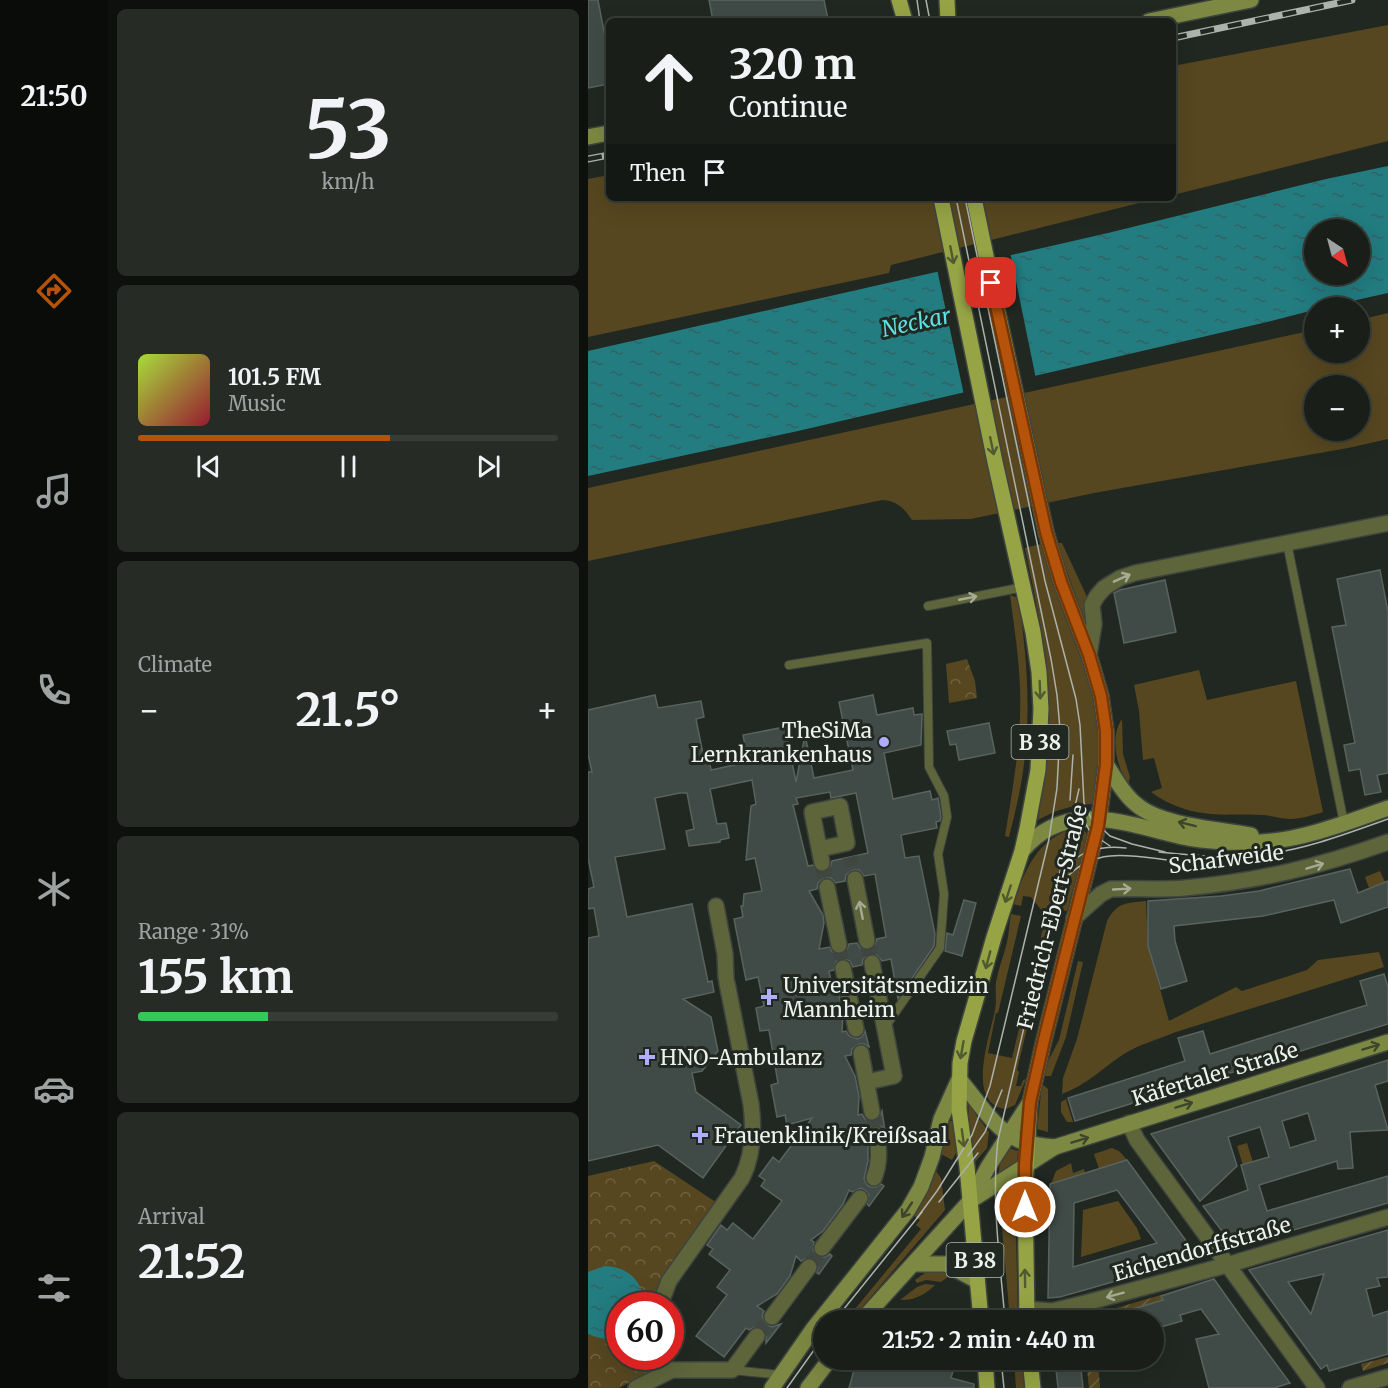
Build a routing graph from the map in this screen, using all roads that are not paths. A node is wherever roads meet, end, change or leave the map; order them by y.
1 (899, 0) edge
2 (947, 0) edge
3 (1251, 0) edge
4 (904, 18) edge
5 (948, 18) edge
6 (1164, 18) edge
7 (606, 134) edge
8 (588, 137) edge
9 (942, 201) edge
10 (975, 201) edge
11 (1388, 523) edge
12 (1287, 543) junction
13 (1024, 587) junction
14 (928, 606) dead end
15 (1089, 655) junction
16 (789, 665) dead end
17 (1106, 764) junction
18 (1388, 808) edge
19 (1100, 818) junction
20 (1344, 823) junction
21 (1264, 842) junction
22 (1388, 842) edge
23 (1022, 851) junction
24 (851, 862) junction
25 (827, 887) tunnel mouth
26 (716, 906) dead end
27 (1074, 918) junction
28 (867, 941) tunnel mouth
29 (839, 945) tunnel mouth
30 (872, 963) tunnel mouth
31 (843, 969) tunnel mouth
32 (885, 1028) junction
33 (1388, 1042) edge
34 (958, 1079) junction
35 (867, 1082) junction
36 (1030, 1102) junction
37 (872, 1112) tunnel mouth
38 (1129, 1123) junction
39 (1009, 1134) junction
40 (877, 1135) tunnel mouth
41 (1027, 1143) junction
42 (1055, 1147) junction
43 (1025, 1165) junction
44 (970, 1201) junction
45 (1388, 1217) edge
46 (822, 1248) tunnel mouth
47 (914, 1264) junction
48 (1227, 1264) junction
49 (809, 1267) tunnel mouth
50 (977, 1281) junction
51 (665, 1292) edge
52 (871, 1310) edge
53 (980, 1310) edge
54 (1026, 1310) edge
55 (1056, 1310) edge
56 (772, 1317) tunnel mouth
57 (758, 1336) tunnel mouth
58 (732, 1370) junction
59 (822, 1370) edge
60 (986, 1370) edge
61 (1031, 1370) edge
62 (665, 1372) joint
63 (781, 1374) junction
64 (1388, 1377) edge
65 (636, 1388) edge
66 (772, 1388) edge
67 (808, 1388) edge
68 (987, 1388) edge
69 (1033, 1388) edge
70 (1317, 1388) edge
71 (1350, 1388) edge

1 - 4 main road
2 - 5 main road
3 - 6 main road
7 - 8 main road
9 -> 13 main road, B 38
10 - 15 main road, Friedrich-Ebert-Straße / B 38
11 - 12 street
15 -> 12 street
12 - 20 lane
14 -> 13 lane
13 -> 23 main road, B 38
15 - 17 main road, Friedrich-Ebert-Straße / B 38
16 - 32 lane
17 - 19 main road, Friedrich-Ebert-Straße / B 38
21 -> 17 main road
18 - 20 main road, Schafweide
19 - 21 main road, Schafweide
19 - 23 main road, Schafweide
19 - 27 main road, Friedrich-Ebert-Straße / B 38
20 - 21 main road, Schafweide
27 -> 22 street, Schafweide
23 -> 34 main road, B 38
24 - 24 street
28 -> 24 street
25 - 29 street
26 - 51 street
27 - 36 main road, Friedrich-Ebert-Straße / B 38
30 - 32 street
31 - 35 street
32 - 35 street
38 -> 33 main road, Käfertaler Straße
34 - 39 main road, Käfertaler Straße
34 -> 44 main road, B 38
34 -> 63 main road
35 - 37 street
36 - 39 main road
36 - 41 main road, Friedrich-Ebert-Straße / B 38
42 -> 38 main road, Käfertaler Straße
38 - 48 street
39 - 41 main road, Käfertaler Straße
39 - 44 main road
40 - 46 street
41 - 42 main road, Käfertaler Straße
41 - 43 main road, Friedrich-Ebert-Straße / B 38
42 - 43 main road, Käfertaler Straße
43 - 44 main road, Käfertaler Straße
54 -> 43 main road, Friedrich-Ebert-Straße / B 38
44 - 47 main road, Käfertaler Straße
44 - 50 main road, B 38
45 - 48 street, Eichendorffstraße
47 - 50 main road
47 - 52 main road, Käfertaler Straße
48 -> 55 street, Eichendorffstraße
48 - 70 street
49 - 56 street
50 - 53 main road, B 38
57 - 58 street
58 - 62 street
58 - 63 lane
59 - 67 main road
60 - 68 main road
61 - 69 main road
62 - 65 street
63 - 66 main road
64 - 71 street

